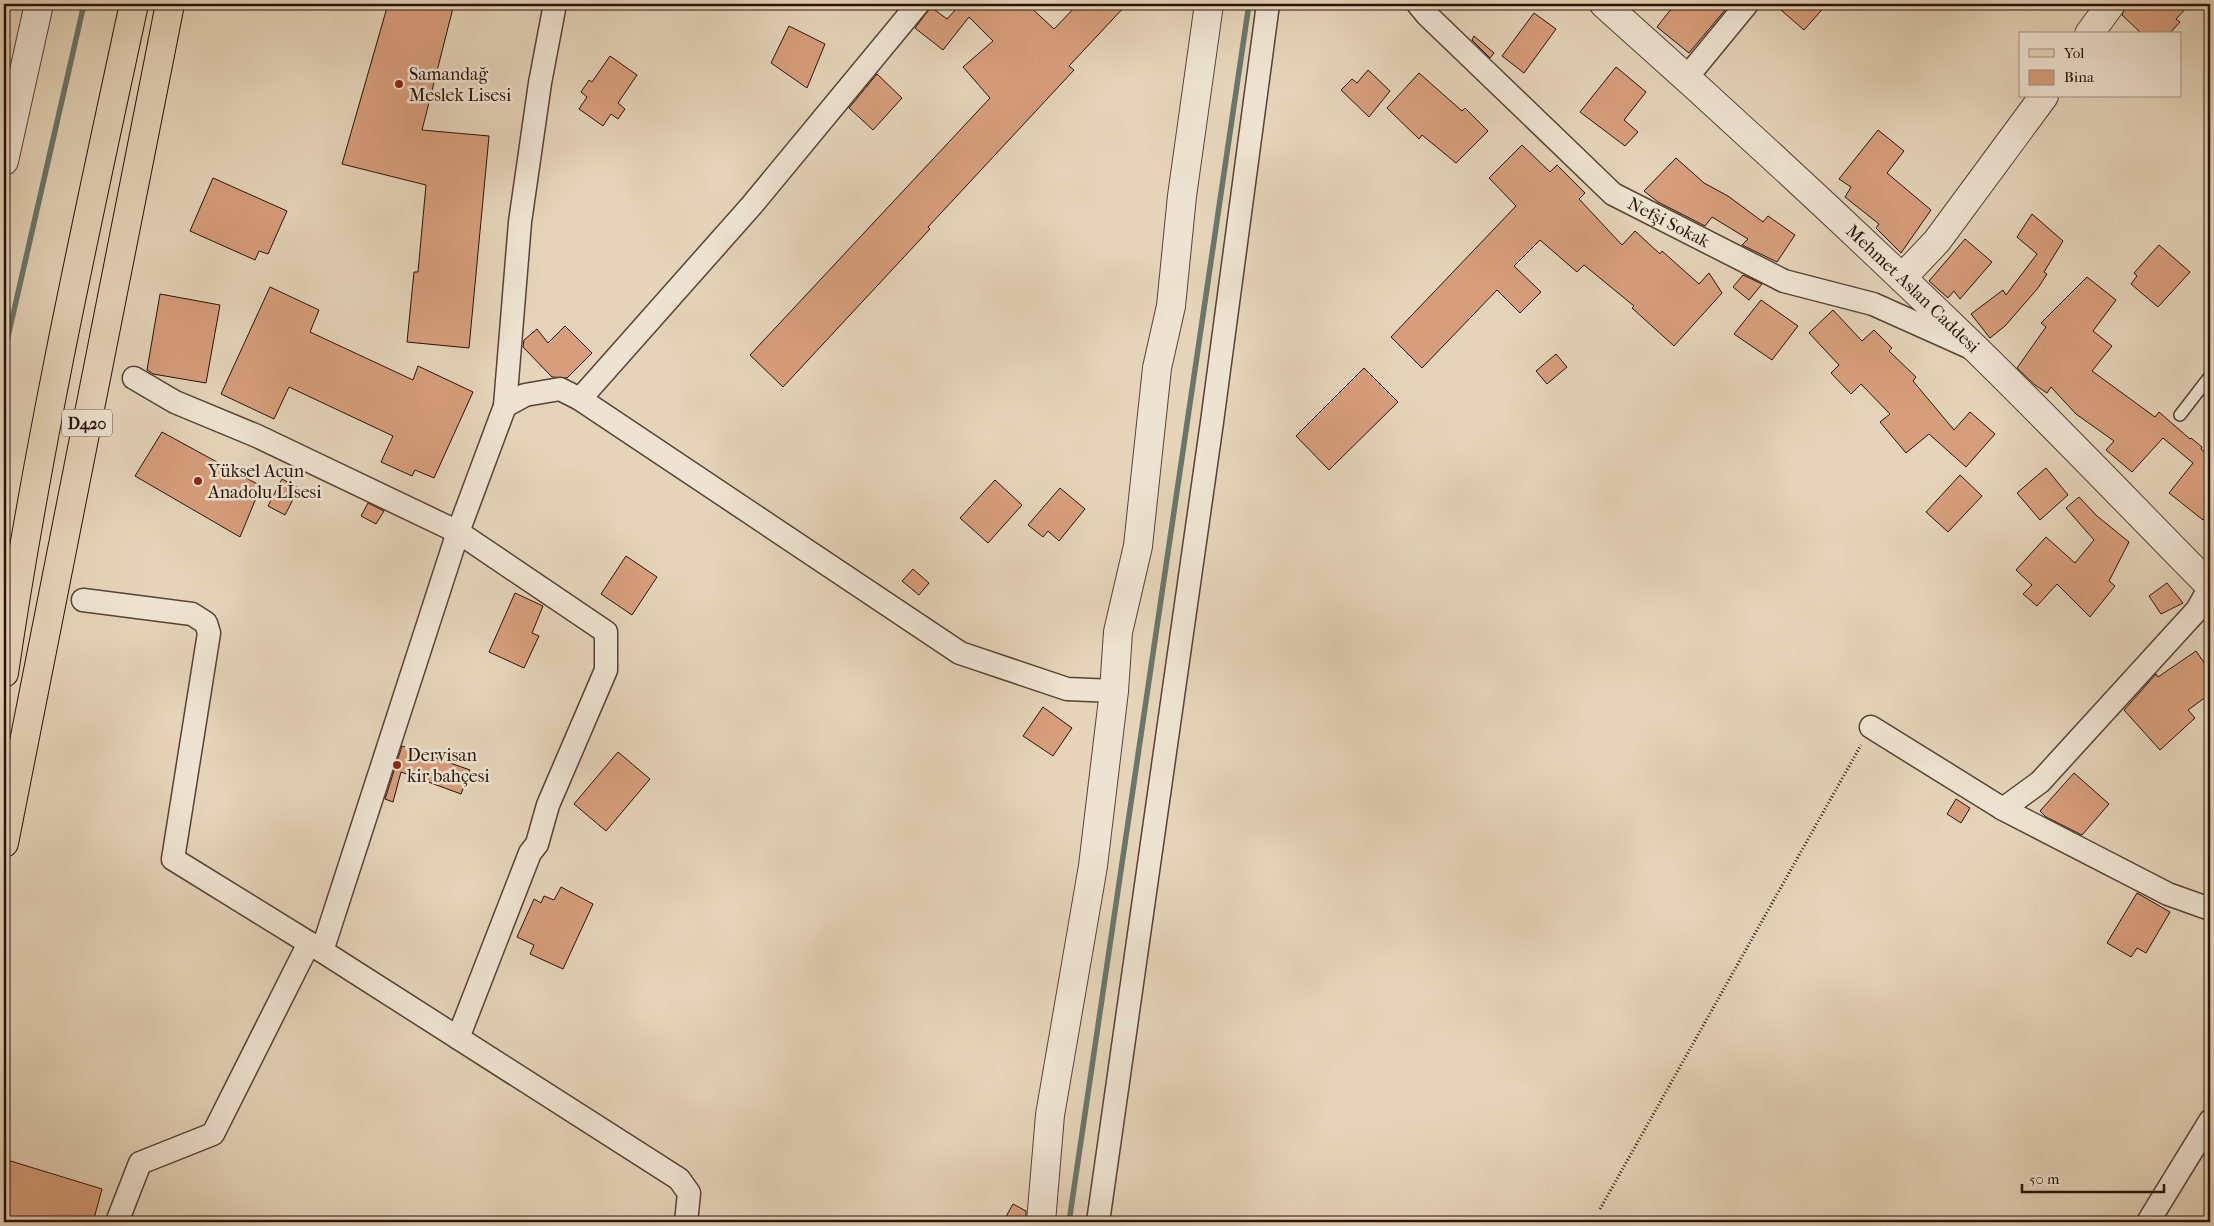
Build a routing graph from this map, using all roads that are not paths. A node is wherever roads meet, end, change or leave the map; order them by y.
1 (39, 4) edge
2 (134, 4) edge
3 (170, 4) edge
4 (555, 4) edge
5 (918, 4) edge
6 (1209, 4) edge
7 (1268, 4) edge
8 (1418, 4) edge
9 (1604, 4) edge
10 (1747, 4) edge
11 (2110, 4) edge
12 (2090, 32) edge
13 (1686, 77) junction
14 (2043, 98) edge
15 (5, 152) edge
16 (1902, 278) junction
17 (1977, 350) junction
18 (2210, 376) edge
19 (134, 378) dead end
20 (580, 400) junction
21 (505, 406) junction
22 (2180, 414) dead end
23 (458, 532) junction
24 (2210, 587) edge
25 (83, 600) dead end
26 (4, 673) edge
27 (1114, 691) junction
28 (1871, 727) road end
29 (2003, 809) junction
30 (4, 843) edge
31 (2210, 909) edge
32 (316, 947) junction
33 (458, 1038) junction
34 (2210, 1121) edge
35 (117, 1222) edge
36 (686, 1222) edge
37 (1041, 1222) edge
38 (1098, 1222) edge
39 (2148, 1222) edge

1 - 15 street
2 - 26 main road, D420
3 - 30 main road, D420
4 - 21 street
5 - 20 street
6 - 27 street
7 - 38 street
8 - 17 street, Nefşi Sokak
9 - 13 street, Mehmet Aslan Caddesi
10 - 13 street
11 - 12 street
13 - 16 street, Mehmet Aslan Caddesi
14 - 16 street
16 - 17 street, Mehmet Aslan Caddesi
17 - 24 street, Mehmet Aslan Caddesi
18 - 22 lane
19 - 23 street
20 - 21 street
20 - 27 street
21 - 23 street
23 - 32 street
23 - 33 street
24 - 29 street
25 - 32 street
27 - 37 street
28 - 29 street
29 - 31 street
32 - 33 street
32 - 35 street
33 - 36 street
34 - 39 street

